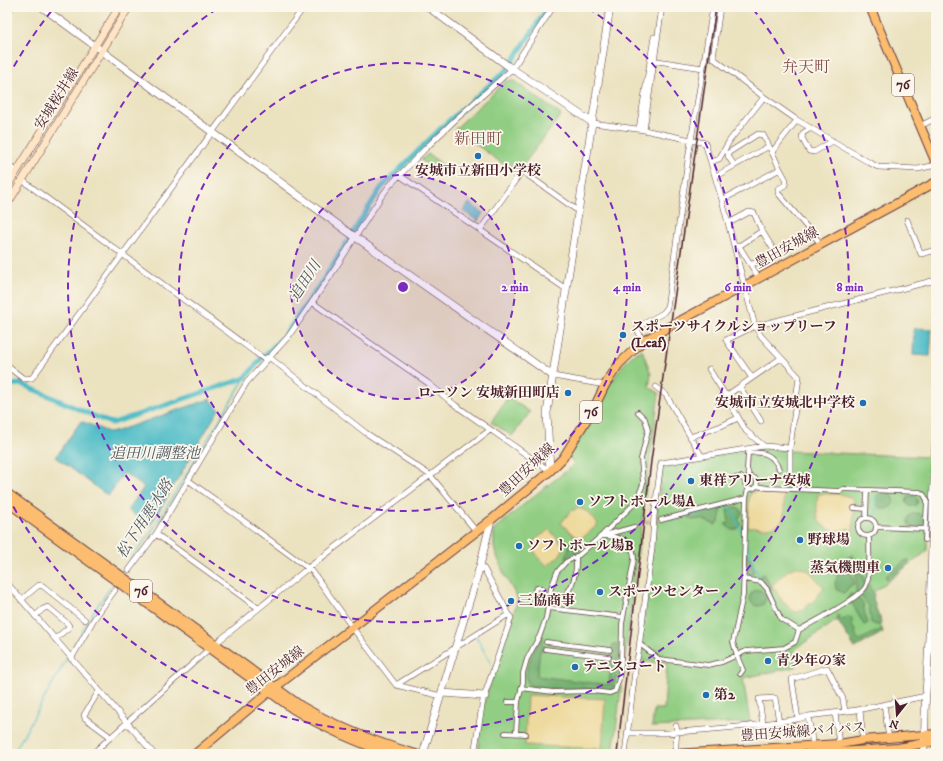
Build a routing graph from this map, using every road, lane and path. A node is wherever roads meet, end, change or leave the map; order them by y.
1 (12, 7) edge
2 (42, 7) edge
3 (119, 7) edge
4 (129, 7) edge
5 (428, 7) edge
6 (553, 7) edge
7 (610, 7) edge
8 (658, 7) edge
9 (662, 7) edge
10 (713, 7) edge
11 (720, 7) edge
12 (870, 7) edge
13 (301, 8) edge
14 (7, 12) edge
15 (96, 45) junction
16 (102, 51) junction
17 (652, 60) junction
18 (510, 68) junction
19 (703, 68) junction
20 (764, 97) junction
21 (936, 118) edge
22 (797, 120) junction
23 (592, 123) junction
24 (920, 126) junction
25 (811, 128) junction
26 (641, 130) junction
27 (212, 132) junction
28 (692, 140) junction
29 (833, 141) junction
30 (769, 146) junction
31 (772, 152) junction
32 (711, 162) junction
33 (7, 164) edge
34 (936, 164) edge
35 (734, 165) junction
36 (780, 169) junction
37 (15, 173) junction
38 (399, 175) junction
39 (716, 176) junction
40 (22, 180) junction
41 (936, 182) edge
42 (7, 188) edge
43 (722, 200) junction
44 (7, 205) edge
45 (578, 211) junction
46 (907, 220) dead end
47 (728, 223) junction
48 (480, 230) junction
49 (762, 231) junction
50 (353, 235) junction
51 (821, 244) junction
52 (737, 246) junction
53 (936, 250) edge
54 (123, 255) junction
55 (751, 265) junction
56 (759, 278) junction
57 (936, 280) edge
58 (744, 286) junction
59 (566, 289) junction
60 (312, 302) junction
61 (755, 326) junction
62 (643, 341) junction
63 (265, 357) junction
64 (780, 358) junction
65 (7, 366) edge
66 (709, 370) dead end
67 (553, 376) junction
68 (752, 378) junction
69 (605, 385) junction
70 (656, 387) dead end
71 (740, 387) junction
72 (726, 396) junction
73 (638, 412) dead end
74 (738, 418) junction
75 (761, 421) dead end
76 (490, 430) junction
77 (690, 437) junction
78 (936, 441) edge
79 (764, 446) junction
80 (790, 448) junction
81 (701, 455) junction
82 (778, 469) dead end
83 (550, 471) junction
84 (430, 475) junction
85 (733, 478) dead end
86 (750, 478) junction
87 (188, 480) junction
88 (745, 481) junction
89 (790, 481) dead end
90 (756, 486) junction
91 (935, 486) edge
92 (748, 489) junction
93 (866, 490) junction
94 (7, 493) edge
95 (746, 498) junction
96 (7, 502) edge
97 (854, 508) dead end
98 (866, 508) junction
99 (866, 518) junction
100 (491, 520) junction
101 (660, 520) tunnel mouth
102 (934, 525) edge
103 (634, 527) tunnel mouth
104 (876, 527) junction
105 (926, 529) junction
106 (476, 531) junction
107 (156, 534) junction
108 (601, 536) junction
109 (868, 536) junction
110 (926, 540) dead end
111 (576, 556) junction
112 (480, 566) junction
113 (308, 568) junction
114 (129, 570) dead end
115 (744, 579) junction
116 (7, 583) edge
117 (114, 590) dead end
118 (21, 600) junction
119 (549, 603) junction
120 (258, 608) junction
121 (548, 608) junction
122 (509, 614) junction
123 (35, 616) junction
124 (623, 617) junction
125 (85, 620) dead end
126 (352, 627) junction
127 (933, 627) edge
128 (799, 630) junction
129 (54, 639) junction
130 (546, 642) dead end
131 (641, 645) dead end
132 (212, 646) junction
133 (456, 647) junction
134 (545, 649) dead end
135 (610, 650) dead end
136 (69, 656) junction
137 (737, 656) junction
138 (609, 657) dead end
139 (740, 674) dead end
140 (396, 685) junction
141 (521, 688) junction
142 (272, 690) junction
143 (99, 691) junction
144 (441, 694) junction
145 (926, 696) junction
146 (485, 697) junction
147 (507, 702) dead end
148 (518, 702) junction
149 (884, 704) junction
150 (860, 710) junction
151 (845, 712) junction
152 (835, 713) junction
153 (808, 716) junction
154 (798, 719) junction
155 (779, 722) junction
156 (127, 723) junction
157 (763, 724) junction
158 (676, 726) dead end
159 (677, 732) junction
160 (505, 733) dead end
161 (516, 733) junction
162 (627, 733) junction
163 (526, 734) dead end
164 (936, 734) edge
165 (108, 735) dead end
166 (889, 739) junction
167 (925, 739) junction
168 (863, 740) junction
169 (936, 741) edge
170 (839, 744) junction
171 (813, 746) junction
172 (824, 753) edge
173 (852, 753) edge
174 (92, 754) edge
175 (154, 754) edge
176 (195, 754) edge
177 (391, 754) edge
178 (416, 754) edge
179 (423, 754) edge
180 (474, 754) edge
181 (625, 754) edge
182 (674, 754) edge
183 (808, 754) edge
184 (923, 754) edge

1 - 14 street
2 - 15 street
3 - 15 main road, 安城桜井線
4 - 16 main road, 安城桜井線
5 - 18 street
6 - 18 street
7 - 23 street
8 - 17 street
9 - 17 street
10 - 19 street
11 - 20 street
12 - 24 main road, 76
13 - 27 street
15 - 16 street
15 - 37 main road, 安城桜井線
16 - 27 street
16 - 40 main road, 安城桜井線
17 - 19 street
17 - 26 street
18 - 23 street
18 - 38 street
19 - 28 street
20 - 22 street
20 - 32 street
21 - 24 street
22 - 25 street
22 - 31 street
23 - 26 street
23 - 45 street
24 - 34 main road, 76
25 - 29 street
25 - 29 street
26 - 28 street
27 - 50 street
27 - 54 street
28 - 32 street
28 - 62 street
29 - 34 street
30 - 31 street
30 - 35 street
30 - 35 street
31 - 36 street
32 - 39 street
33 - 37 street
35 - 39 street
36 - 43 street
36 - 51 street
37 - 42 main road, 安城桜井線
38 - 48 street
38 - 50 street
39 - 43 street
40 - 44 main road, 安城桜井線
40 - 54 street
41 - 51 main road, 豊田安城線 / 76
43 - 47 street
45 - 48 street
45 - 59 street
46 - 53 street
47 - 49 street
47 - 52 street
48 - 59 street
49 - 52 street
49 - 55 street
50 - 60 street
50 - 67 street
51 - 56 main road, 豊田安城線 / 76
52 - 55 street
52 - 58 street
54 - 63 street
54 - 65 street
55 - 56 street
56 - 58 main road, 豊田安城線 / 76
57 - 61 street
58 - 61 street
58 - 62 main road, 豊田安城線 / 76
59 - 67 street
60 - 63 street
60 - 76 street
61 - 64 street
61 - 68 street
62 - 69 main road, 豊田安城線 / 76
63 - 84 street
63 - 87 street
64 - 68 street
64 - 80 street
66 - 72 street
67 - 69 street
67 - 83 street
68 - 71 street
69 - 83 main road, 豊田安城線 / 76
70 - 77 street
71 - 72 street
71 - 75 street
72 - 74 street
73 - 108 street
74 - 77 street
74 - 79 street
76 - 83 street
76 - 84 street
77 - 81 street
78 - 91 street
79 - 80 street
79 - 81 street
80 - 89 street
81 - 162 street
82 - 86 street
83 - 100 main road, 豊田安城線 / 76
84 - 106 street
84 - 113 street
85 - 88 street
86 - 88 street
86 - 90 street
87 - 107 street
87 - 113 street
88 - 92 street
90 - 92 street
90 - 93 street
91 - 102 street
92 - 95 street
93 - 98 street
93 - 105 street
94 - 132 main road, 76
95 - 101 street
95 - 115 street
96 - 132 main road, 76
97 - 98 street
98 - 99 street
99 - 104 street
99 - 109 street
100 - 106 main road, 豊田安城線 / 76
100 - 112 street
102 - 127 street
103 - 108 street
104 - 105 street
104 - 109 street
105 - 110 street
106 - 126 main road, 豊田安城線 / 76
107 - 114 street
107 - 120 street
108 - 111 street
108 - 124 street
109 - 128 street
111 - 119 street
111 - 119 street
112 - 122 street
112 - 133 street
113 - 120 street
113 - 126 street
115 - 128 street
115 - 137 street
116 - 118 street
117 - 136 street
118 - 123 street
118 - 125 street
119 - 121 street
120 - 132 street
121 - 124 street
121 - 141 street
122 - 133 street
122 - 146 street
123 - 129 street
123 - 129 street
124 - 141 street
126 - 140 street
126 - 142 main road, 豊田安城線 / 76
127 - 145 street
128 - 137 street
129 - 136 street
130 - 135 street
131 - 137 street
132 - 142 main road, 76
132 - 156 street
133 - 140 street
133 - 144 street
134 - 138 street
136 - 143 street
137 - 139 street
140 - 144 street
141 - 148 street
142 - 176 main road, 豊田安城線 / 76
142 - 177 main road, 76
142 - 178 main road, 76
143 - 156 street
143 - 165 street
144 - 146 street
144 - 179 street
145 - 149 street
145 - 167 street
146 - 180 street
147 - 148 street
148 - 161 street
149 - 150 street
149 - 166 street
150 - 151 street
150 - 168 street
151 - 152 street
151 - 154 street
152 - 153 street
152 - 170 street
153 - 154 street
153 - 171 street
154 - 155 street
155 - 157 street
155 - 157 street
156 - 174 street
156 - 175 street
157 - 159 street
158 - 159 street
159 - 162 street
159 - 182 street
160 - 161 street
161 - 163 street
162 - 181 street
164 - 167 main road, 豊田安城線バイパス
166 - 167 main road, 豊田安城線バイパス
166 - 168 main road, 豊田安城線バイパス
167 - 169 main road, 豊田安城線バイパス
167 - 173 main road, 豊田安城線バイパス
167 - 184 street
168 - 170 main road, 豊田安城線バイパス
170 - 171 main road, 豊田安城線バイパス
171 - 182 main road, 豊田安城線バイパス
172 - 173 main road, 豊田安城線バイパス
172 - 183 main road, 豊田安城線バイパス

